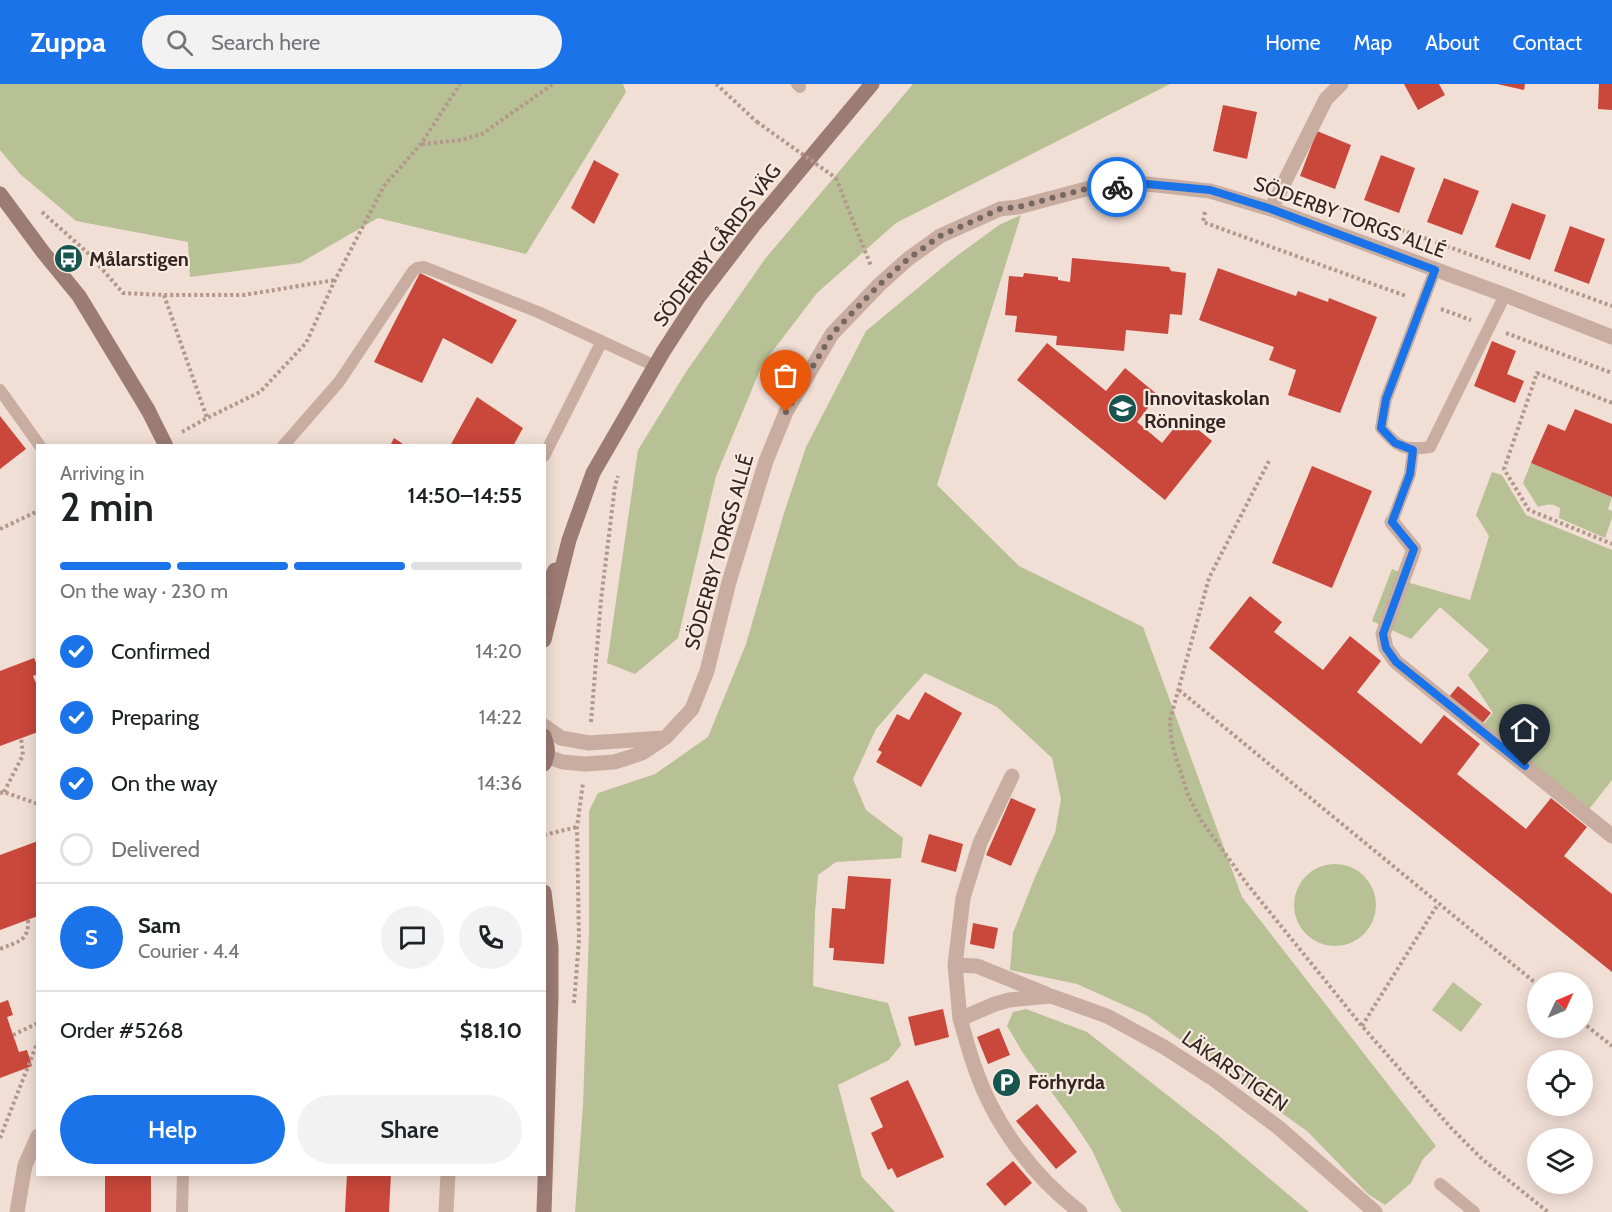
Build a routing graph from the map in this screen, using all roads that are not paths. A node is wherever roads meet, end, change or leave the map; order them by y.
1 (872, 84) edge
2 (1341, 84) edge
3 (3, 204) edge
4 (1271, 209) junction
5 (1435, 270) junction
6 (1505, 295) junction
7 (1612, 337) edge
8 (602, 341) junction
9 (655, 366) junction
10 (0, 390) edge
11 (39, 444) edge
12 (164, 444) edge
13 (285, 444) edge
14 (1413, 450) junction
15 (546, 452) edge
16 (1392, 522) joint
17 (569, 540) junction
18 (546, 588) edge
19 (546, 632) edge
20 (546, 727) edge
21 (666, 737) junction
22 (546, 742) edge
23 (546, 761) edge
24 (1012, 776) dead end
25 (1612, 836) edge
26 (546, 908) edge
27 (955, 965) junction
28 (546, 980) edge
29 (1051, 996) junction
30 (552, 997) junction
31 (960, 1019) junction
32 (36, 1141) edge
33 (546, 1158) edge
34 (183, 1176) edge
35 (448, 1176) edge
36 (545, 1176) edge
37 (1440, 1184) dead end
38 (17, 1212) edge
39 (182, 1212) edge
40 (446, 1212) edge
41 (544, 1212) edge
42 (1080, 1212) edge
43 (1375, 1212) edge
44 (1474, 1212) edge

1 - 9 main road, SÖDERBY GÅRDS VÄG
2 - 4 street
3 - 12 main road, bridge
4 - 5 street, SÖDERBY TORGS ALLÉ
4 - 21 street, SÖDERBY TORGS ALLÉ
5 - 6 street, SÖDERBY TORGS ALLÉ
5 - 14 lane
6 - 7 street, SÖDERBY TORGS ALLÉ
6 - 14 lane
8 - 9 lane
8 - 13 lane
8 - 15 lane
9 - 17 main road, SÖDERBY GÅRDS VÄG
10 - 11 lane
14 - 16 lane
16 - 25 street
17 - 18 main road, SÖDERBY GÅRDS VÄG
17 - 19 main road, SÖDERBY GÅRDS VÄG
20 - 21 street
21 - 23 street, SÖDERBY TORGS ALLÉ
22 - 23 main road
24 - 27 street
26 - 30 main road
27 - 29 street, LÄKARSTIGEN
27 - 31 street
28 - 30 main road
29 - 31 street, LÄKARSTIGEN
29 - 43 street, LÄKARSTIGEN
30 - 33 main road
31 - 42 street
32 - 38 street
34 - 39 lane
35 - 40 street
36 - 41 main road
37 - 44 lane

